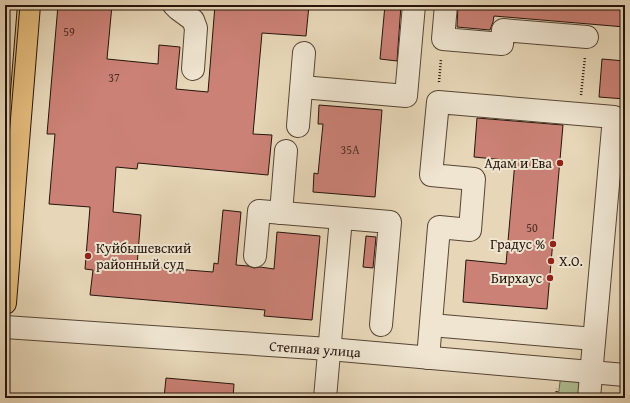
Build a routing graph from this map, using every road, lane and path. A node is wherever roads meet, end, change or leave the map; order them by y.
1 (29, 5) edge
2 (174, 5) edge
3 (414, 5) edge
4 (446, 5) edge
5 (587, 37) joint
6 (443, 39) junction
7 (304, 53) dead end
8 (193, 69) dead end
9 (302, 87) junction
10 (581, 100) dead end
11 (438, 102) junction
12 (298, 126) dead end
13 (286, 151) dead end
14 (281, 213) junction
15 (341, 218) junction
16 (255, 256) dead end
17 (5, 303) edge
18 (381, 324) dead end
19 (430, 325) junction
20 (5, 327) edge
21 (594, 339) junction
22 (329, 349) junction
23 (428, 358) junction
24 (591, 372) junction
25 (625, 375) edge
26 (325, 398) edge
27 (589, 398) edge

1 - 17 main road
2 - 8 street
3 - 9 street
4 - 6 street
5 - 6 street
5 - 10 path
6 - 11 path
7 - 9 street
9 - 12 street
11 - 19 street
11 - 21 street
13 - 14 street
14 - 15 street
14 - 16 street
15 - 18 street
15 - 22 street
19 - 21 street
19 - 23 street
20 - 22 street, Степная улица
21 - 24 street
22 - 23 street, Степная улица
22 - 26 street
23 - 24 street, Степная улица
24 - 25 street, Степная улица
24 - 27 street

